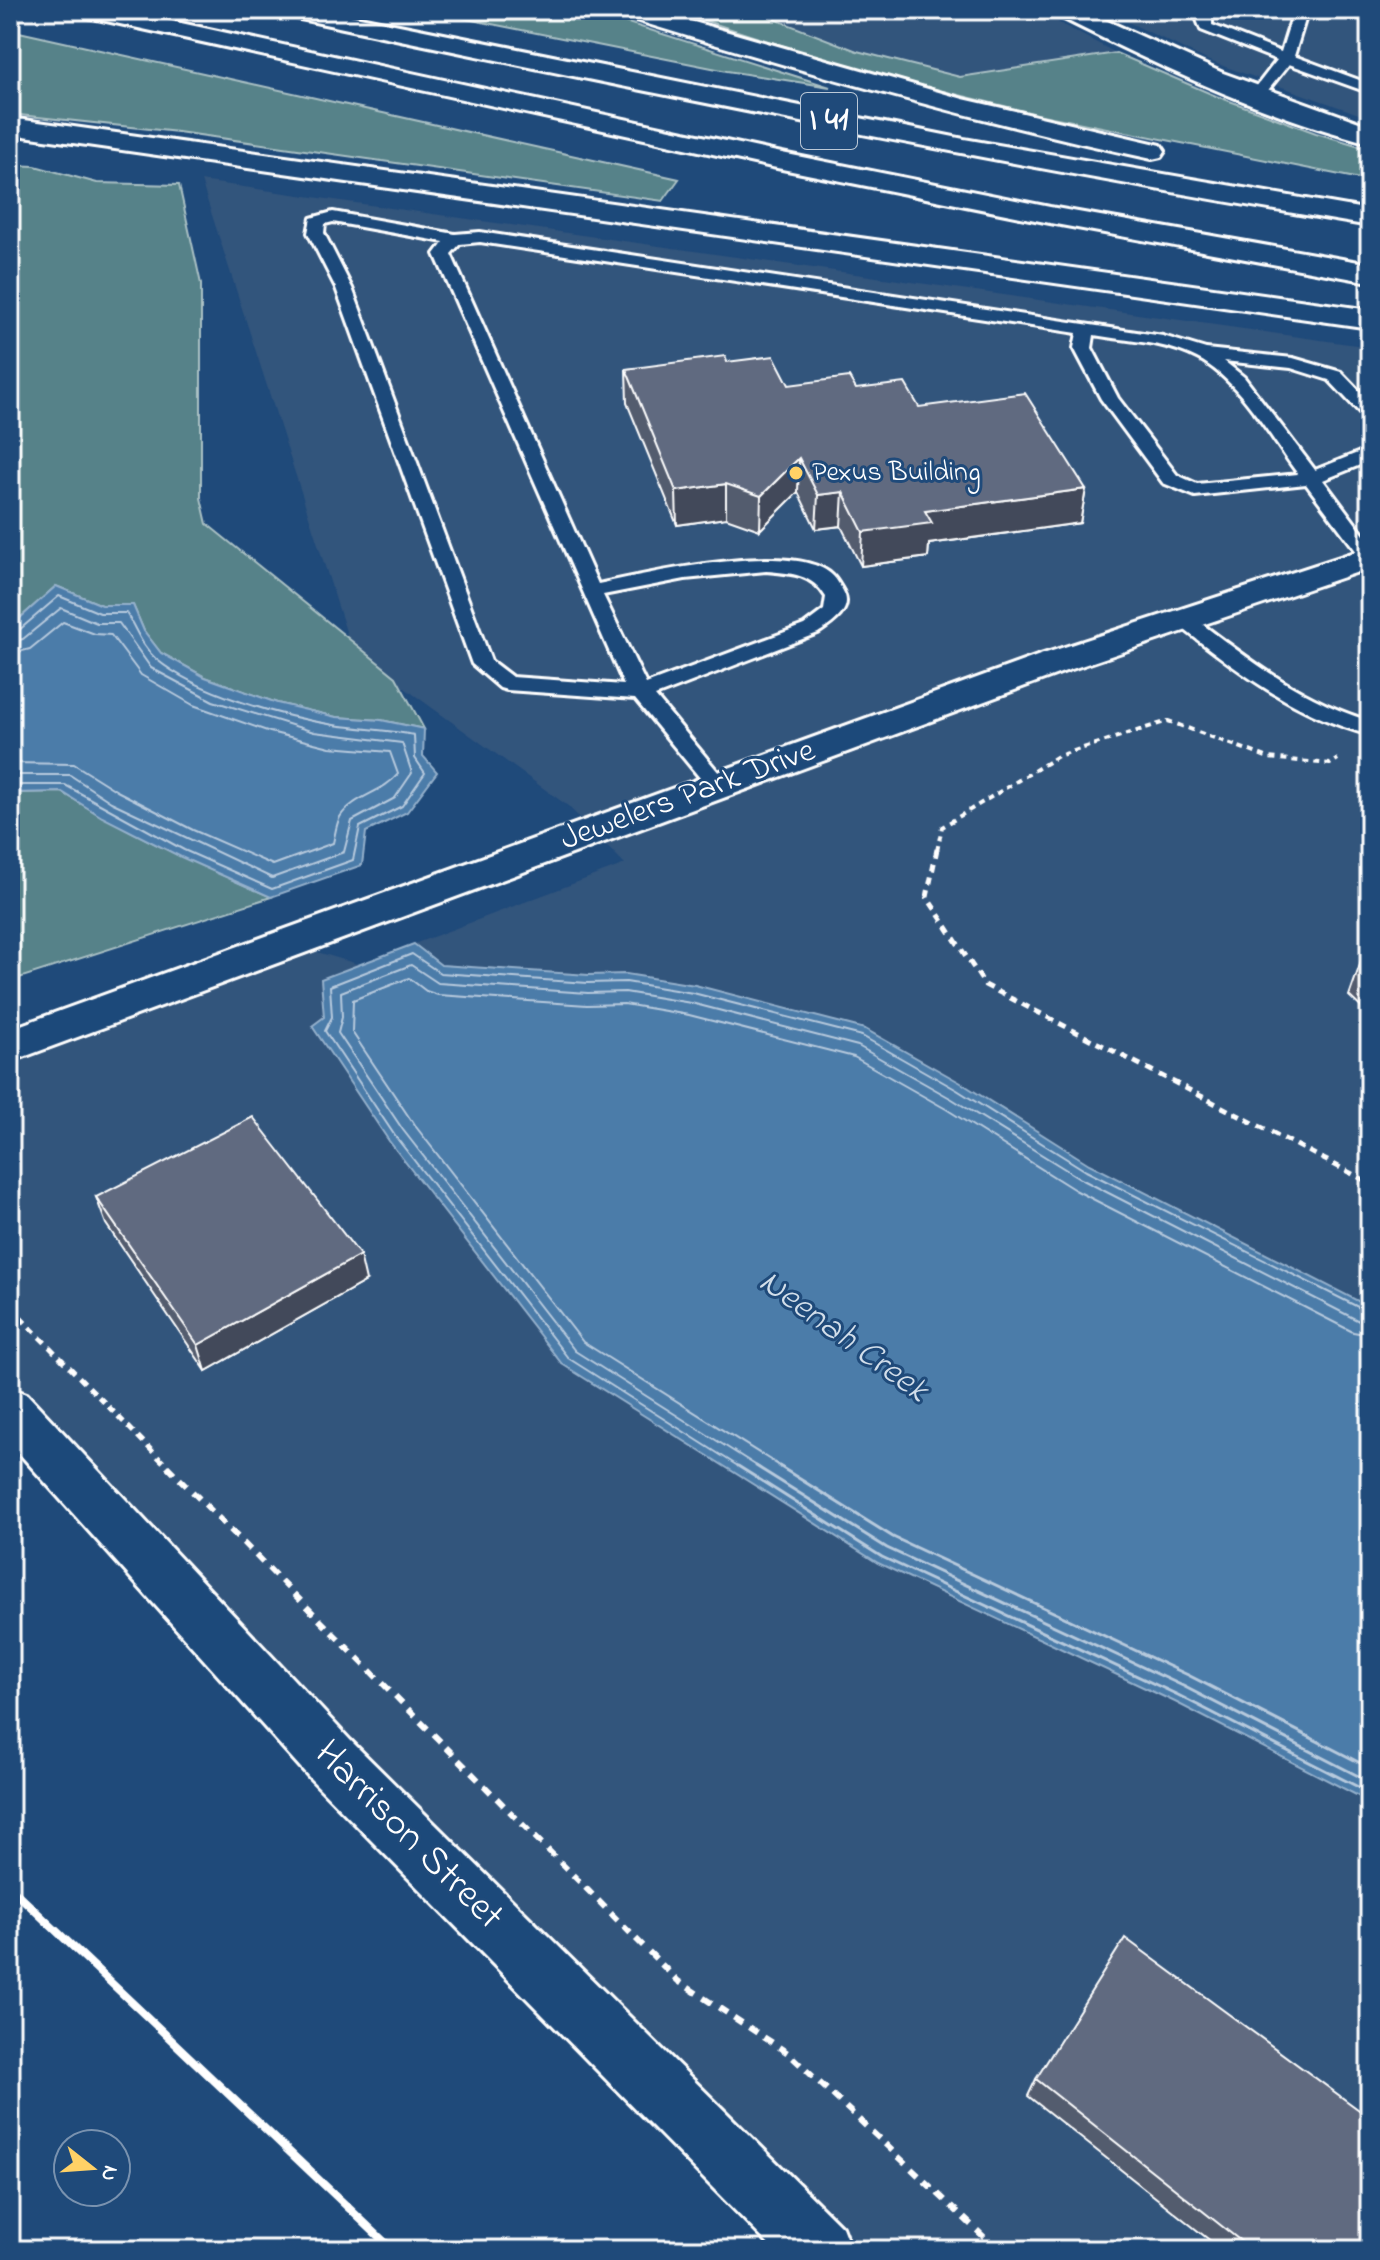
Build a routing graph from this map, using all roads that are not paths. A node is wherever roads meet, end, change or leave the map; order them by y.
1 (88, 10) edge
2 (291, 10) edge
3 (627, 10) edge
4 (1064, 10) edge
5 (1205, 10) edge
6 (1301, 10) edge
7 (1286, 59) junction
8 (1370, 89) edge
9 (1256, 96) junction
10 (10, 126) edge
11 (10, 134) edge
12 (1370, 135) edge
13 (195, 151) junction
14 (1183, 158) dead end
15 (1298, 181) dead end
16 (1370, 195) edge
17 (1370, 218) edge
18 (455, 239) junction
19 (1370, 273) edge
20 (1370, 319) edge
21 (1087, 329) junction
22 (1204, 354) junction
23 (1370, 413) edge
24 (1370, 454) edge
25 (1311, 478) junction
26 (1370, 556) edge
27 (591, 592) junction
28 (1183, 619) junction
29 (642, 693) junction
30 (1370, 728) edge
31 (718, 785) junction
32 (10, 1046) edge
33 (10, 1409) edge
34 (819, 2250) edge

1 - 19 main road, I 41
2 - 17 main road, I 41
3 - 14 main road
4 - 9 main road
5 - 7 lane
6 - 7 lane
7 - 8 lane
7 - 9 lane
9 - 12 main road
10 - 13 main road
11 - 13 main road
13 - 20 main road
15 - 16 main road
18 - 21 lane
18 - 27 lane
18 - 29 lane
21 - 22 lane
21 - 25 lane
22 - 23 lane
22 - 25 lane
24 - 25 lane
25 - 26 lane
26 - 28 main road, Jewelers Park Drive
27 - 29 lane
27 - 29 lane
28 - 30 lane
28 - 31 main road, Jewelers Park Drive
29 - 31 lane
31 - 32 main road, Jewelers Park Drive
33 - 34 main road, Harrison Street

